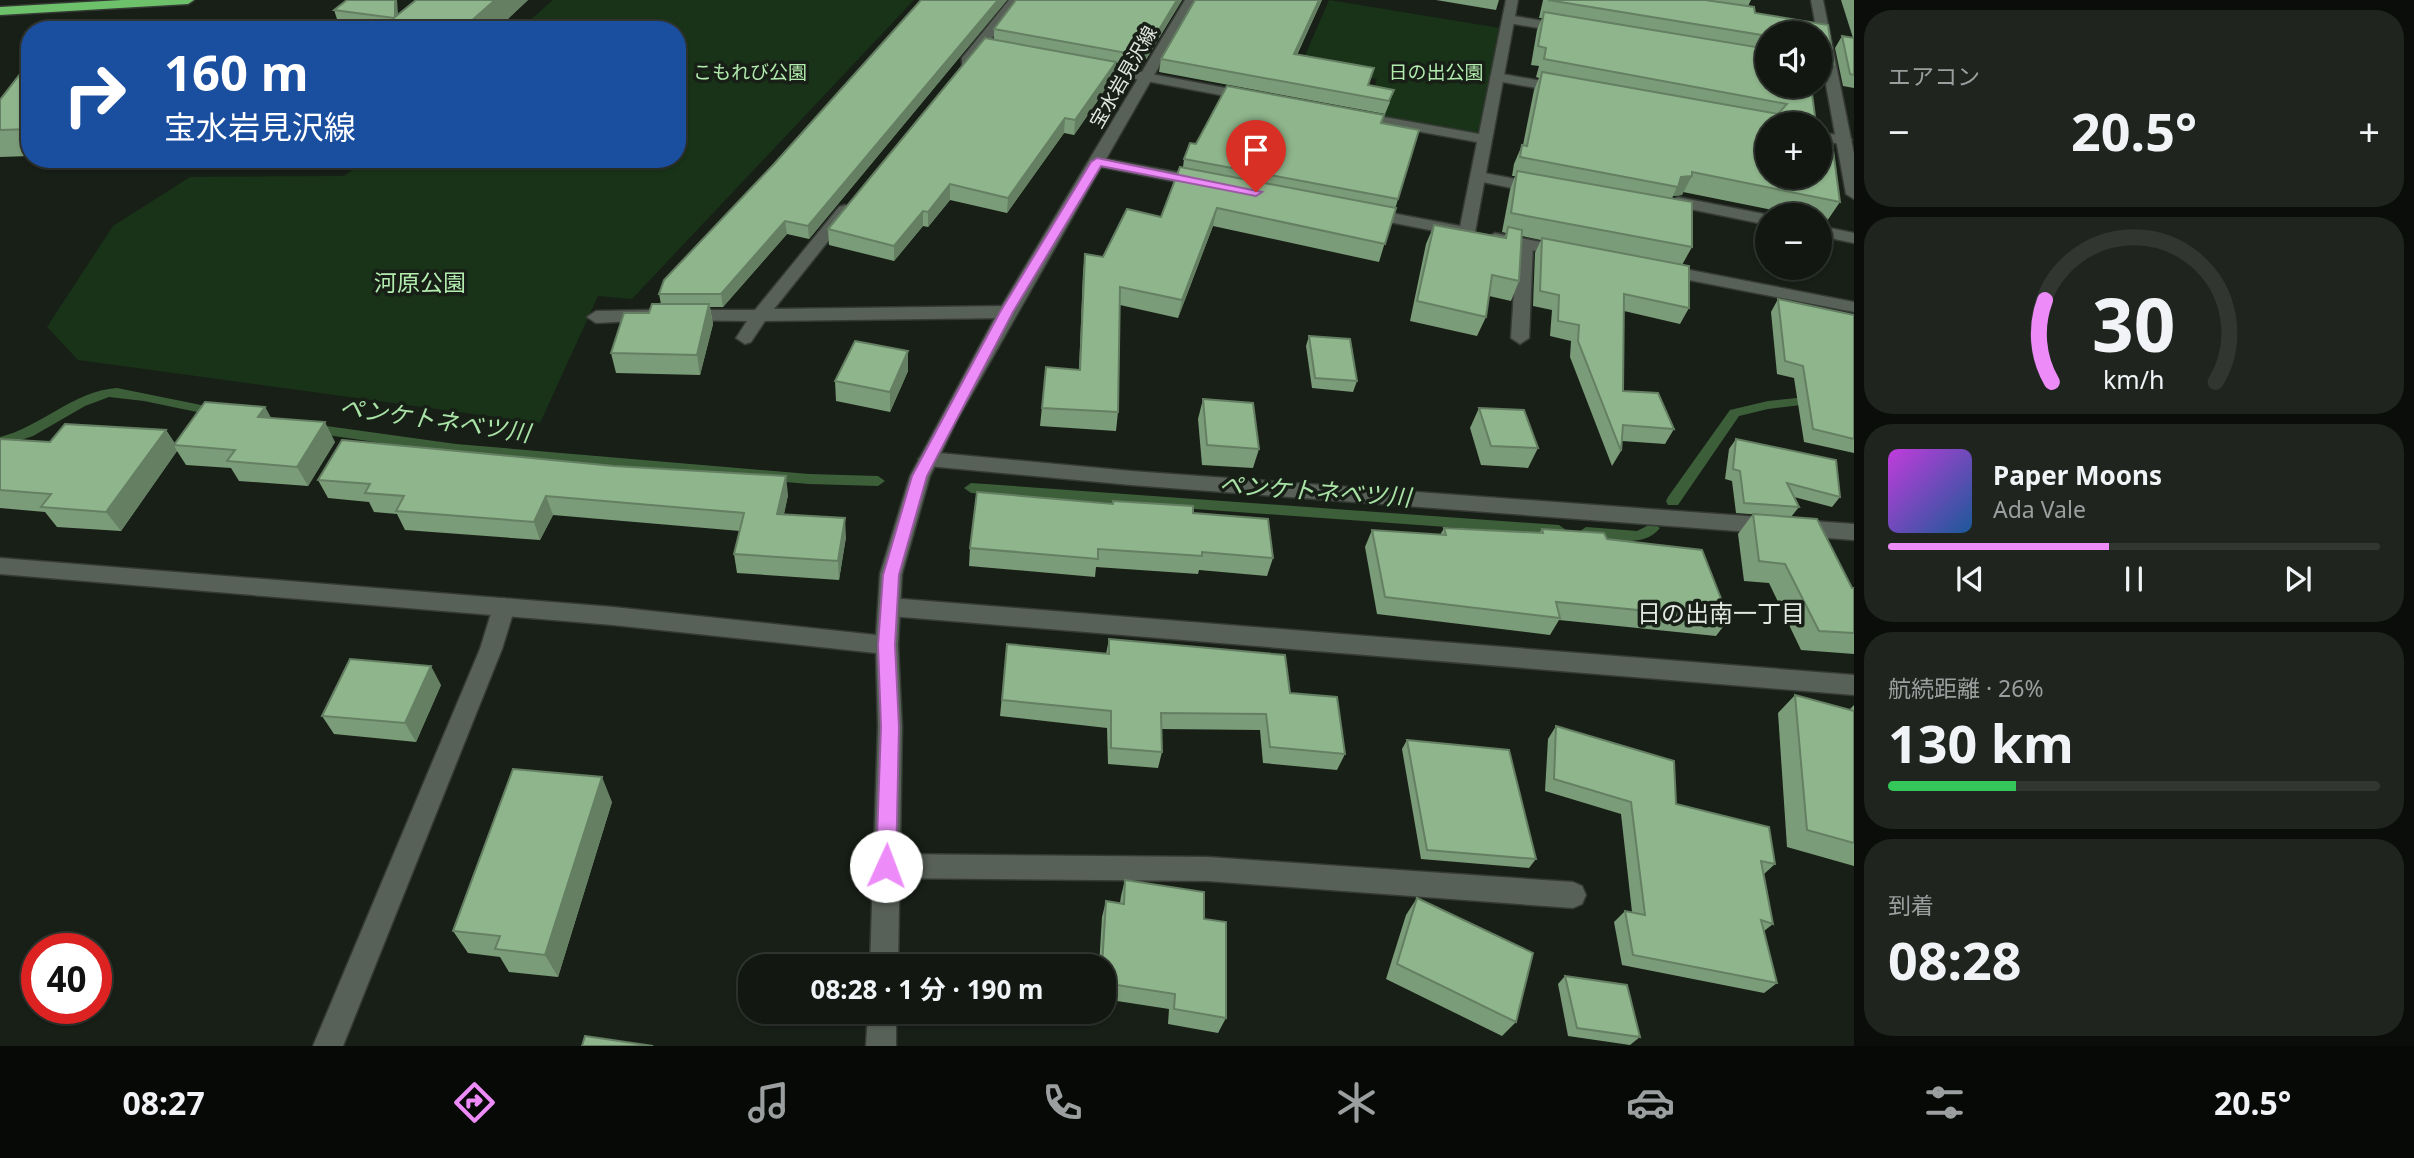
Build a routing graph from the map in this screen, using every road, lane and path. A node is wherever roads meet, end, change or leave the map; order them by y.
1 (188, 0) edge
2 (1016, 0) edge
3 (1191, 0) edge
4 (1512, 0) edge
5 (1816, 0) edge
6 (64, 5) edge
7 (0, 12) edge
8 (1508, 19) junction
9 (1818, 21) edge
10 (1576, 30) edge
11 (1832, 38) edge
12 (1844, 43) edge
13 (1069, 62) edge
14 (953, 77) edge
15 (1497, 77) junction
16 (1146, 78) junction
17 (1832, 88) edge
18 (1578, 92) edge
19 (1268, 100) edge
20 (1336, 112) edge
21 (1847, 121) edge
22 (1832, 138) edge
23 (1484, 139) junction
24 (1844, 140) junction
25 (1097, 162) junction
26 (1479, 177) junction
27 (1220, 185) edge
28 (1558, 192) edge
29 (1854, 194) edge
30 (857, 196) edge
31 (1343, 209) edge
32 (1664, 213) edge
33 (1755, 217) edge
34 (1467, 232) junction
35 (1832, 233) edge
36 (1854, 238) edge
37 (1525, 244) junction
38 (1580, 254) edge
39 (1649, 267) edge
40 (1854, 307) edge
41 (1007, 312) junction
42 (760, 315) junction
43 (597, 317) dead end
44 (745, 338) dead end
45 (1520, 338) dead end
46 (928, 459) junction
47 (1854, 532) edge
48 (0, 566) edge
49 (504, 607) junction
50 (890, 607) junction
51 (887, 645) junction
52 (1854, 685) edge
53 (886, 866) junction
54 (1573, 895) dead end
55 (884, 954) edge
56 (882, 1024) edge
57 (328, 1046) edge
58 (881, 1046) edge

1 - 6 highway
2 - 14 street
3 - 16 street, 宝水岩見沢線
4 - 8 street
5 - 9 street
6 - 7 highway
8 - 10 street
8 - 15 street
11 - 12 street
13 - 16 street
15 - 18 street
15 - 23 street
16 - 19 street
16 - 25 street, 宝水岩見沢線
17 - 21 street
20 - 23 street
21 - 24 street
22 - 24 street
23 - 26 street
24 - 29 street
25 - 27 street, 宝水岩見沢線
25 - 41 street
26 - 28 street
26 - 34 street
30 - 42 street
31 - 34 street
32 - 33 street
34 - 37 street
35 - 36 street
37 - 38 street
37 - 45 street
39 - 40 street
41 - 42 street
41 - 46 street
42 - 43 street
42 - 44 street
46 - 47 street
46 - 50 street
48 - 49 street
49 - 51 street
49 - 57 street
50 - 51 street
50 - 52 street
51 - 53 street
53 - 54 street
53 - 55 street
56 - 58 street

